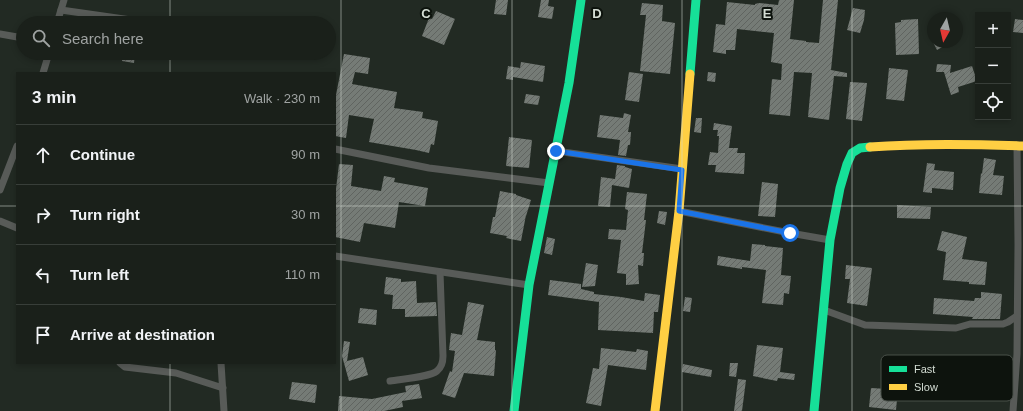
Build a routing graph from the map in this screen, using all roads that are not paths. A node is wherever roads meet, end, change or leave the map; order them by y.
1 (64, 0) edge
2 (581, 0) edge
3 (696, 0) edge
4 (61, 10) junction
5 (59, 16) edge
6 (103, 16) edge
7 (0, 34) edge
8 (16, 37) edge
9 (47, 60) edge
10 (43, 72) edge
11 (1020, 146) edge
12 (16, 149) edge
13 (336, 149) edge
14 (556, 151) junction
15 (682, 170) junction
16 (549, 183) junction
17 (0, 190) edge
18 (679, 211) junction
19 (0, 221) edge
20 (16, 228) edge
21 (830, 240) junction
22 (336, 256) edge
23 (440, 272) junction
24 (529, 285) junction
25 (824, 310) junction
26 (1017, 316) junction
27 (121, 364) edge
28 (221, 364) edge
29 (390, 381) dead end
30 (222, 388) junction
31 (224, 411) edge
32 (514, 411) edge
33 (655, 411) edge
34 (814, 411) edge
35 (1013, 411) edge

1 - 4 street
2 - 14 street
3 - 15 street
4 - 5 street
4 - 6 street
7 - 8 street
9 - 10 street
11 - 21 street
11 - 26 street
12 - 17 street
13 - 16 street
14 - 15 street
14 - 16 street
15 - 18 street
16 - 24 street
18 - 21 street
18 - 33 street
19 - 20 street
21 - 25 street
22 - 23 street
23 - 24 street
23 - 29 street
24 - 32 street
25 - 26 street
25 - 34 street
26 - 35 street
27 - 30 street
28 - 30 street
30 - 31 street

